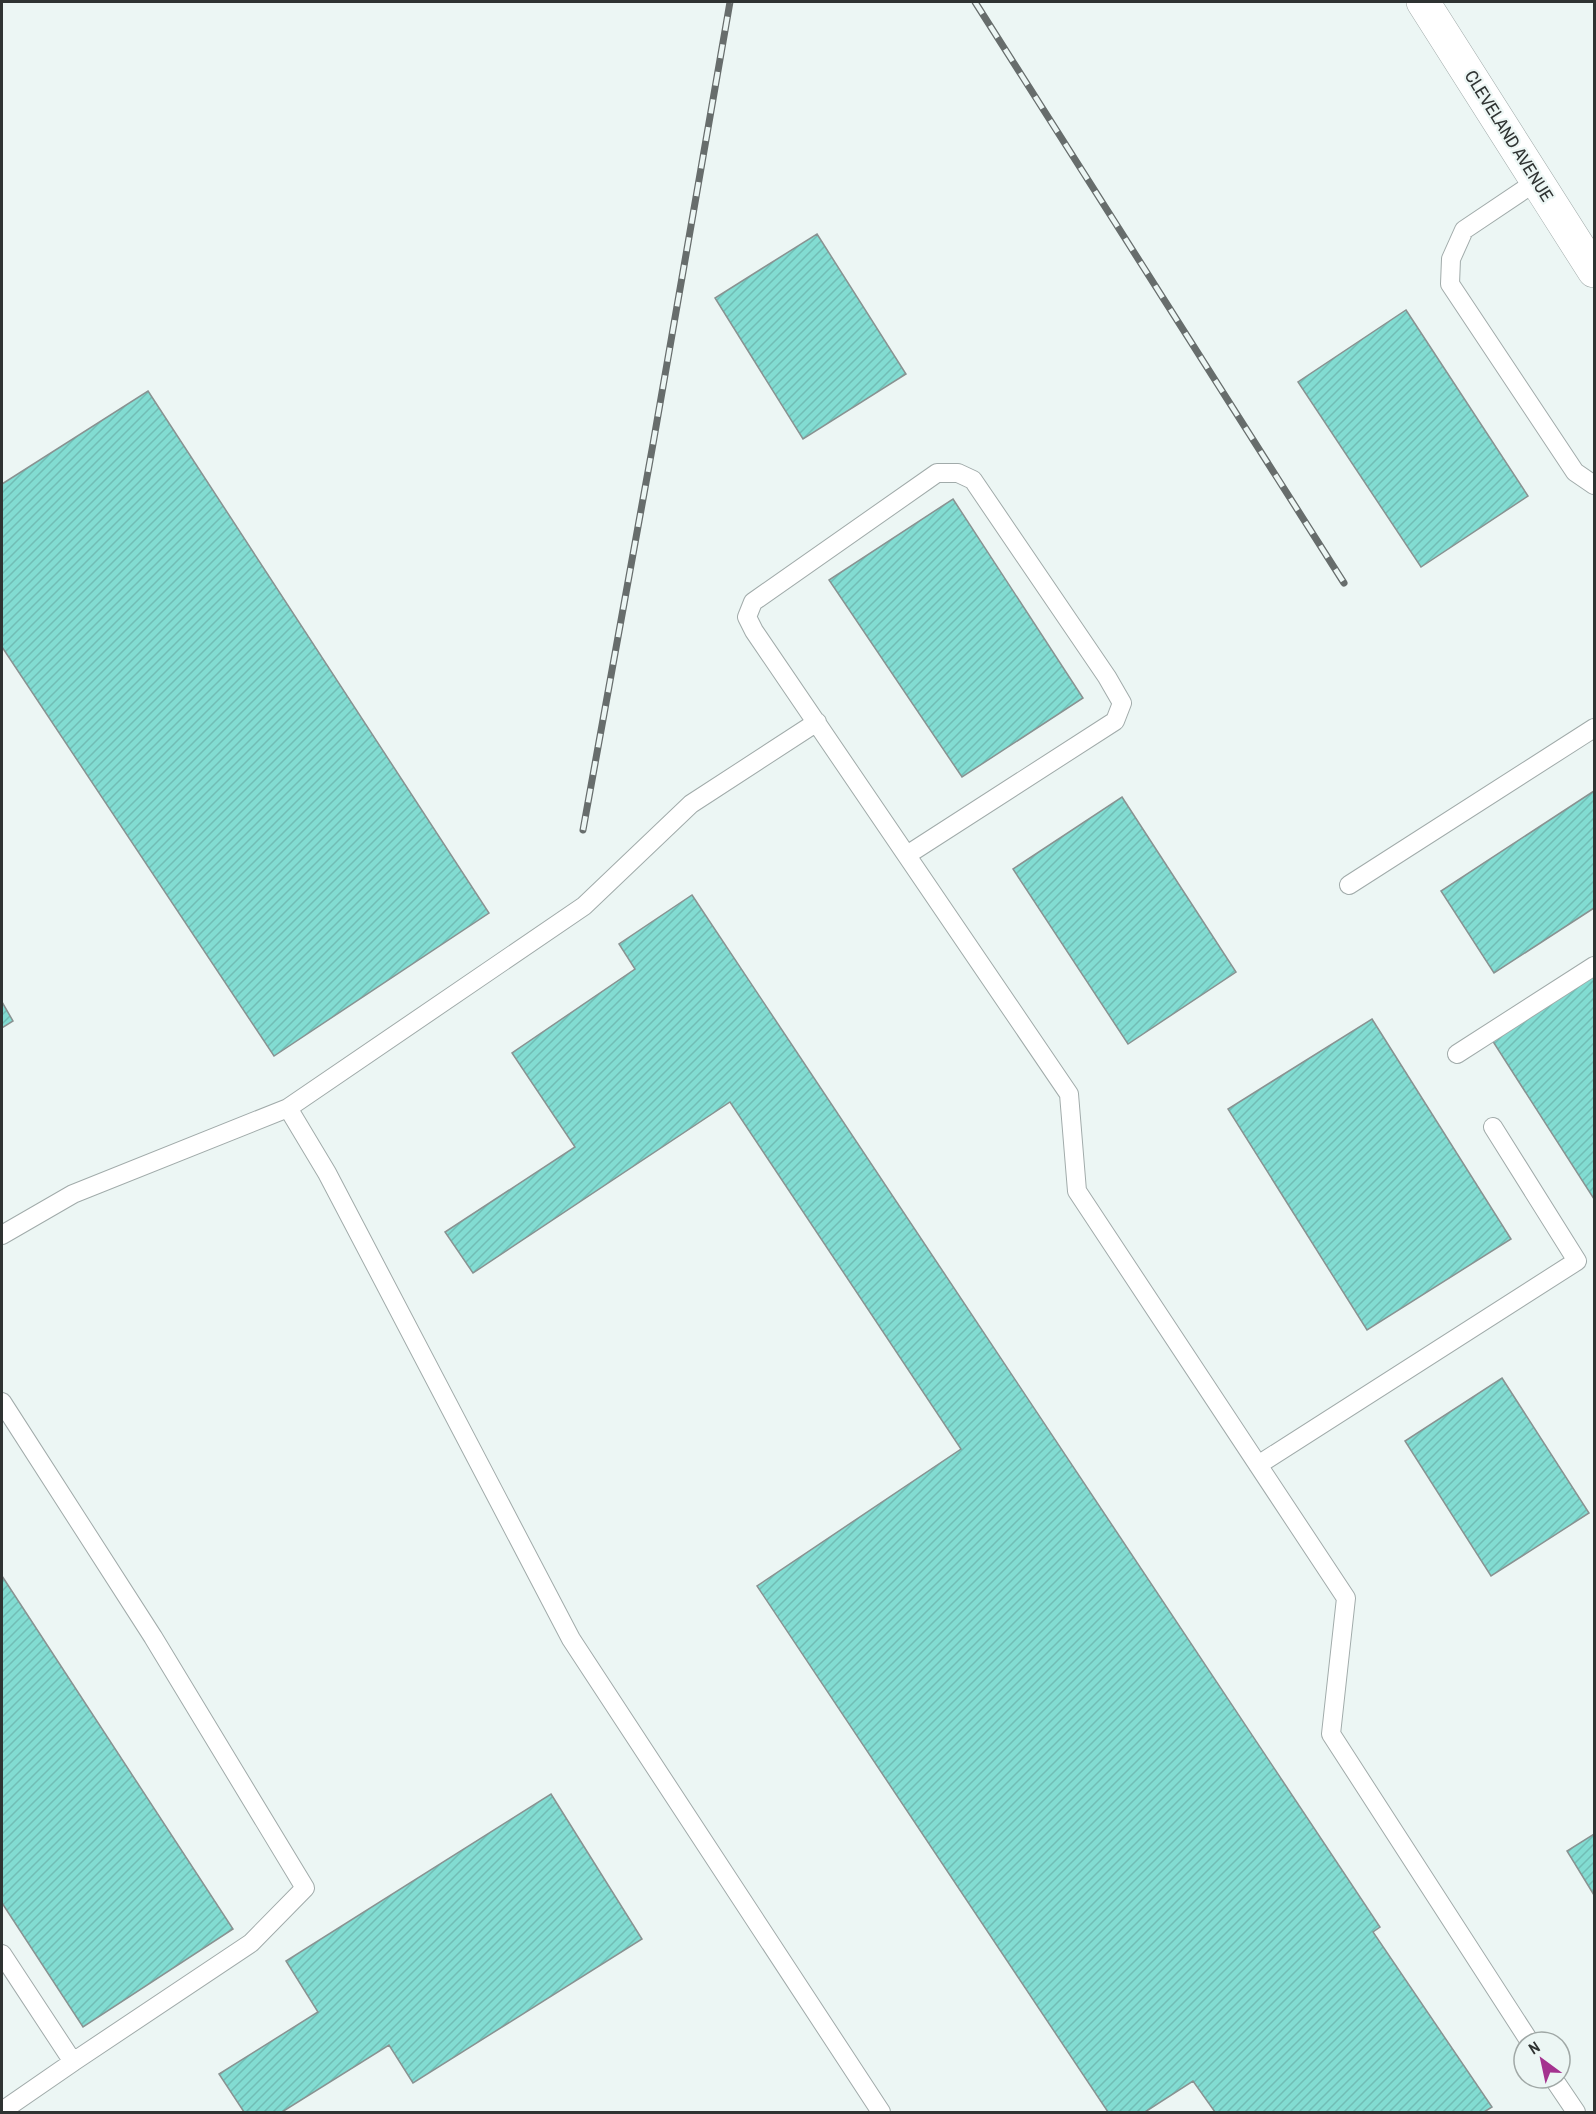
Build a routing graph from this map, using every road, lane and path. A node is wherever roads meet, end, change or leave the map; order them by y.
1 (1423, 2) edge
2 (1537, 181) junction
3 (1594, 271) edge
4 (1594, 485) edge
5 (817, 722) junction
6 (1594, 728) edge
7 (907, 855) junction
8 (1349, 885) dead end
9 (1594, 966) edge
10 (1456, 1054) dead end
11 (288, 1108) junction
12 (1493, 1127) dead end
13 (2, 1235) edge
14 (2, 1402) edge
15 (1258, 1465) junction
16 (2, 1954) edge
17 (1522, 2030) edge
18 (73, 2062) junction
19 (1561, 2090) edge
20 (2, 2111) edge
21 (881, 2112) edge
22 (1575, 2112) edge

1 - 2 street, CLEVELAND AVENUE
2 - 3 street, CLEVELAND AVENUE
2 - 4 lane
5 - 7 lane
5 - 7 lane
5 - 11 lane
6 - 8 lane
7 - 15 lane
9 - 10 lane
11 - 13 lane
11 - 21 lane
12 - 15 lane
14 - 18 lane
15 - 17 lane
16 - 18 lane
18 - 20 lane
19 - 22 lane

